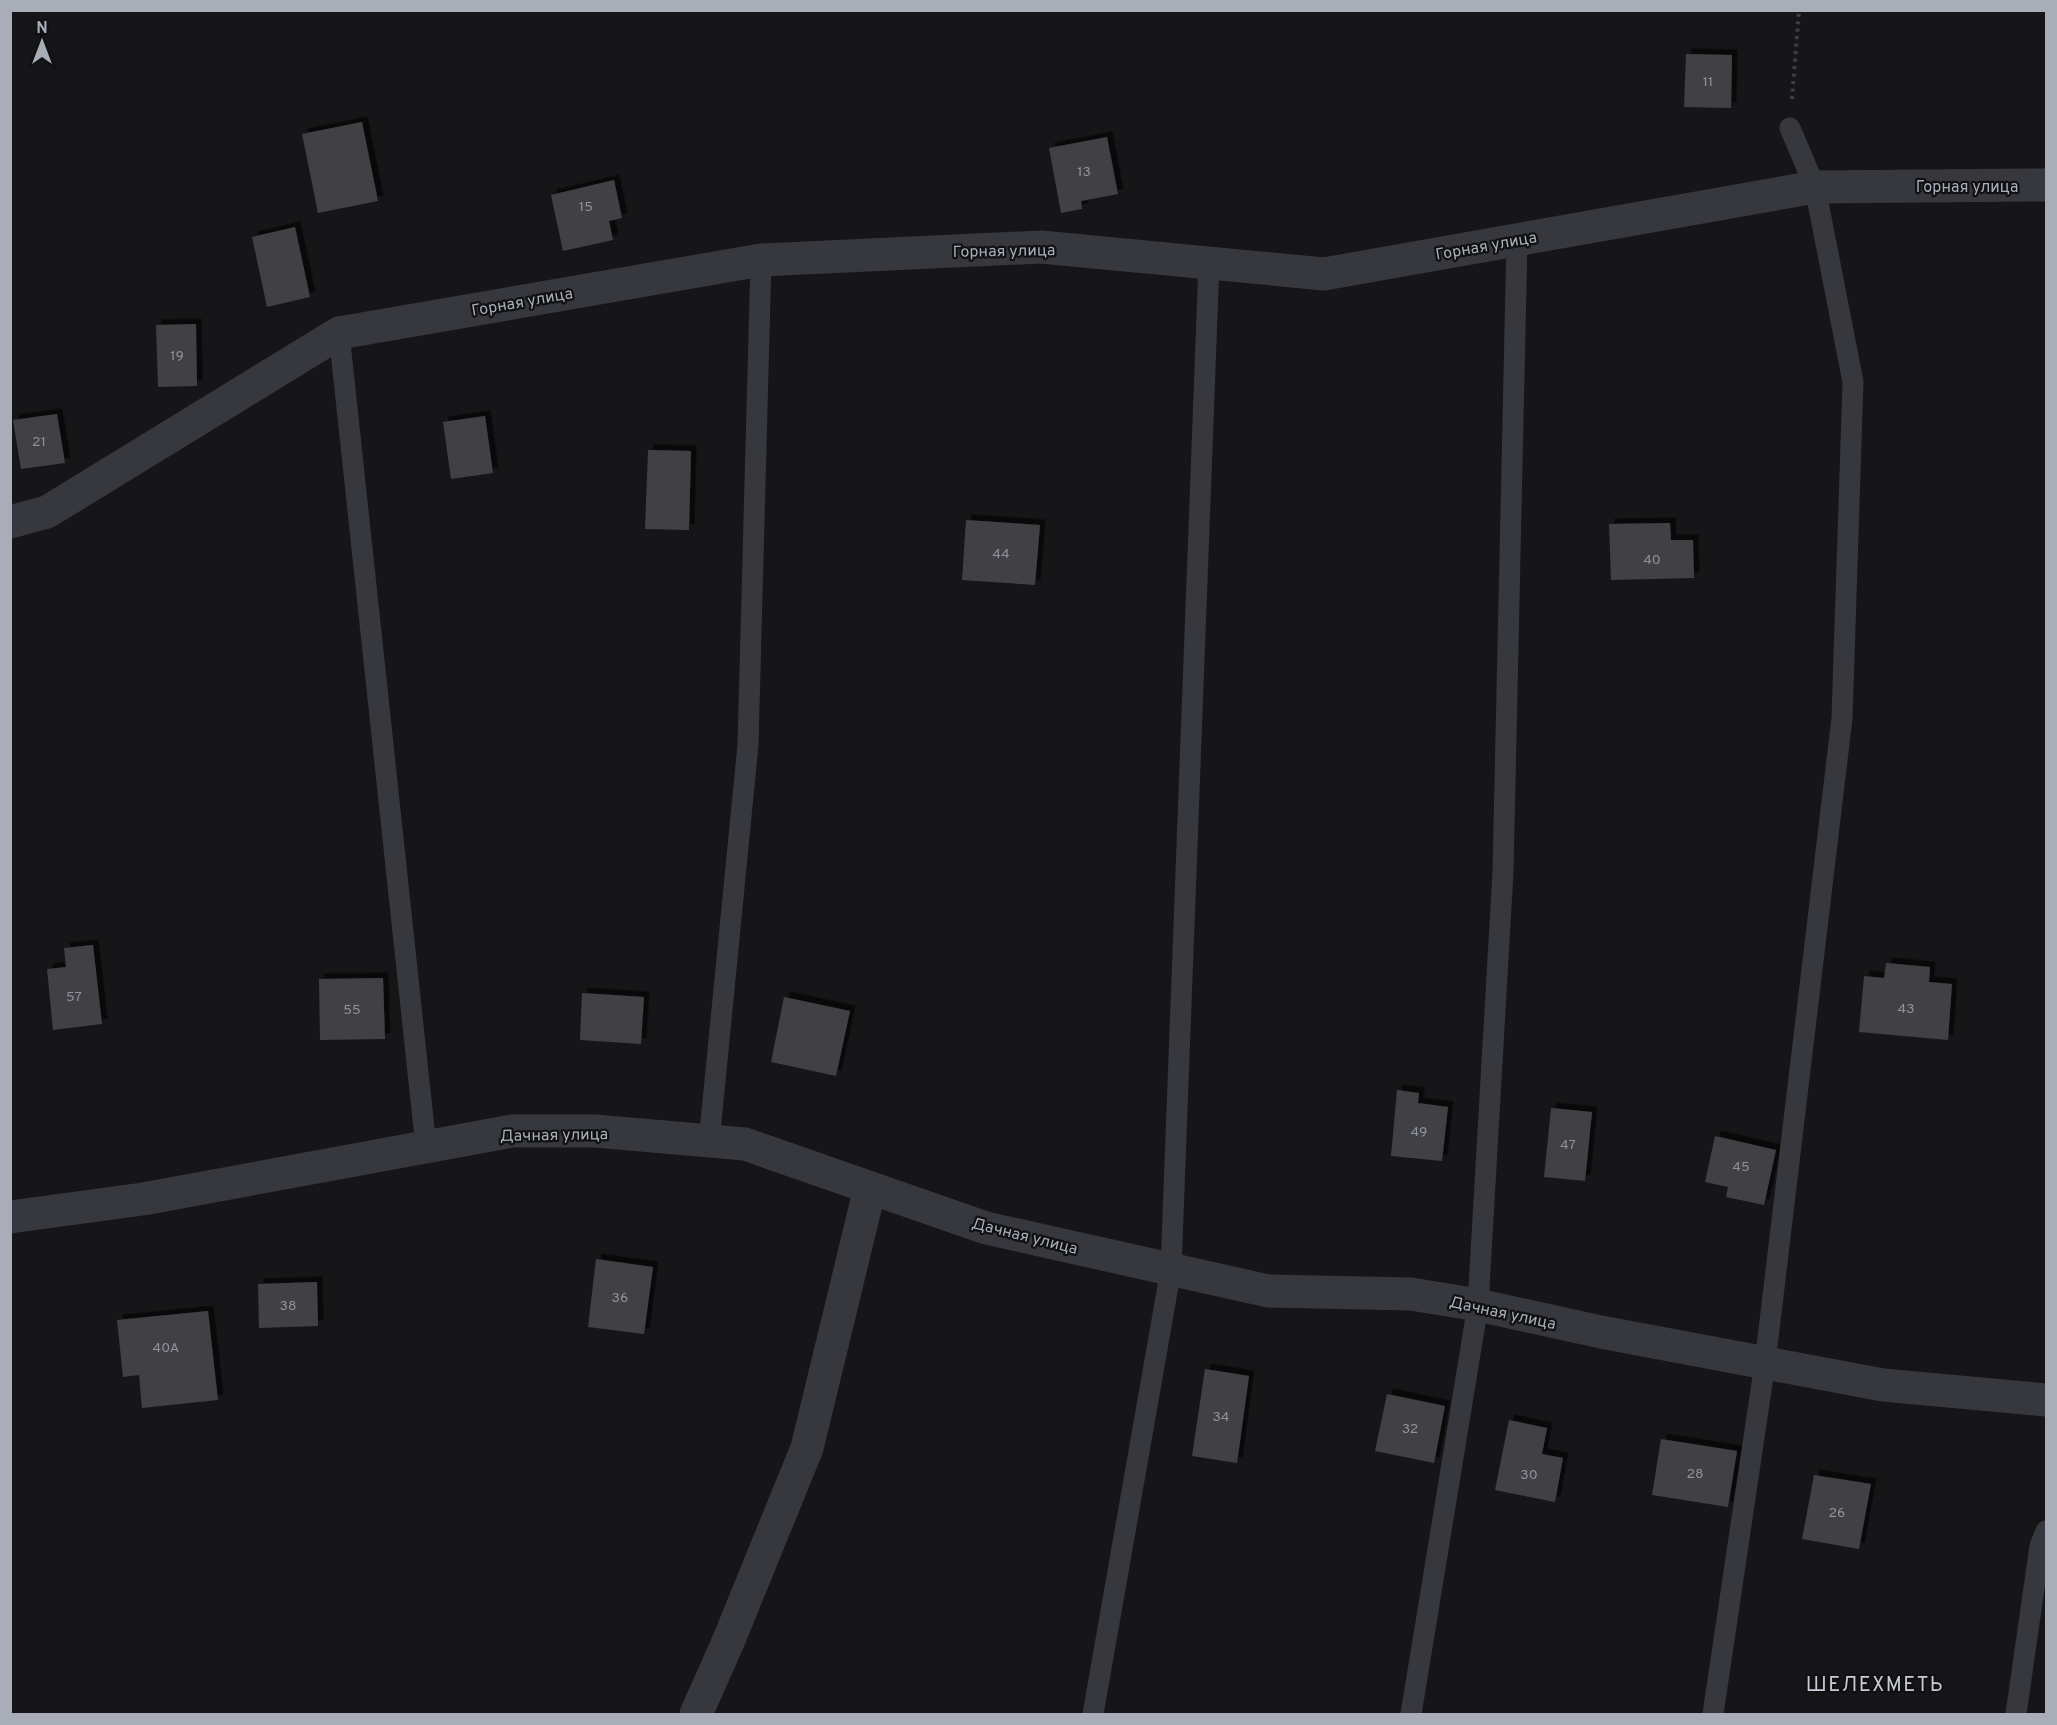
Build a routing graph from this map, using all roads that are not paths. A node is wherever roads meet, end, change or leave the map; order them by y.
1 (1790, 128) road end
2 (2046, 186) edge
3 (1815, 187) junction
4 (1516, 240) junction
5 (761, 260) junction
6 (1209, 263) junction
7 (339, 333) junction
8 (10, 522) edge
9 (709, 1142) junction
10 (426, 1147) junction
11 (870, 1188) junction
12 (10, 1217) edge
13 (1171, 1269) junction
14 (1478, 1305) junction
15 (1765, 1363) junction
16 (2046, 1400) edge
17 (2046, 1531) edge
18 (696, 1714) edge
19 (1093, 1714) edge
20 (1411, 1714) edge
21 (1713, 1714) edge
22 (2016, 1714) edge

1 - 3 lane
2 - 3 street, Горная улица
3 - 4 street, Горная улица
3 - 15 lane
4 - 6 street, Горная улица
4 - 14 lane
5 - 6 street, Горная улица
5 - 7 street, Горная улица
5 - 9 lane
6 - 13 lane
7 - 8 street, Горная улица
7 - 10 lane
9 - 10 street, Дачная улица
9 - 11 street, Дачная улица
10 - 12 street, Дачная улица
11 - 13 street, Дачная улица
11 - 18 street
13 - 14 street, Дачная улица
13 - 19 lane
14 - 15 street, Дачная улица
14 - 20 lane
15 - 16 street, Дачная улица
15 - 21 lane
17 - 22 lane

